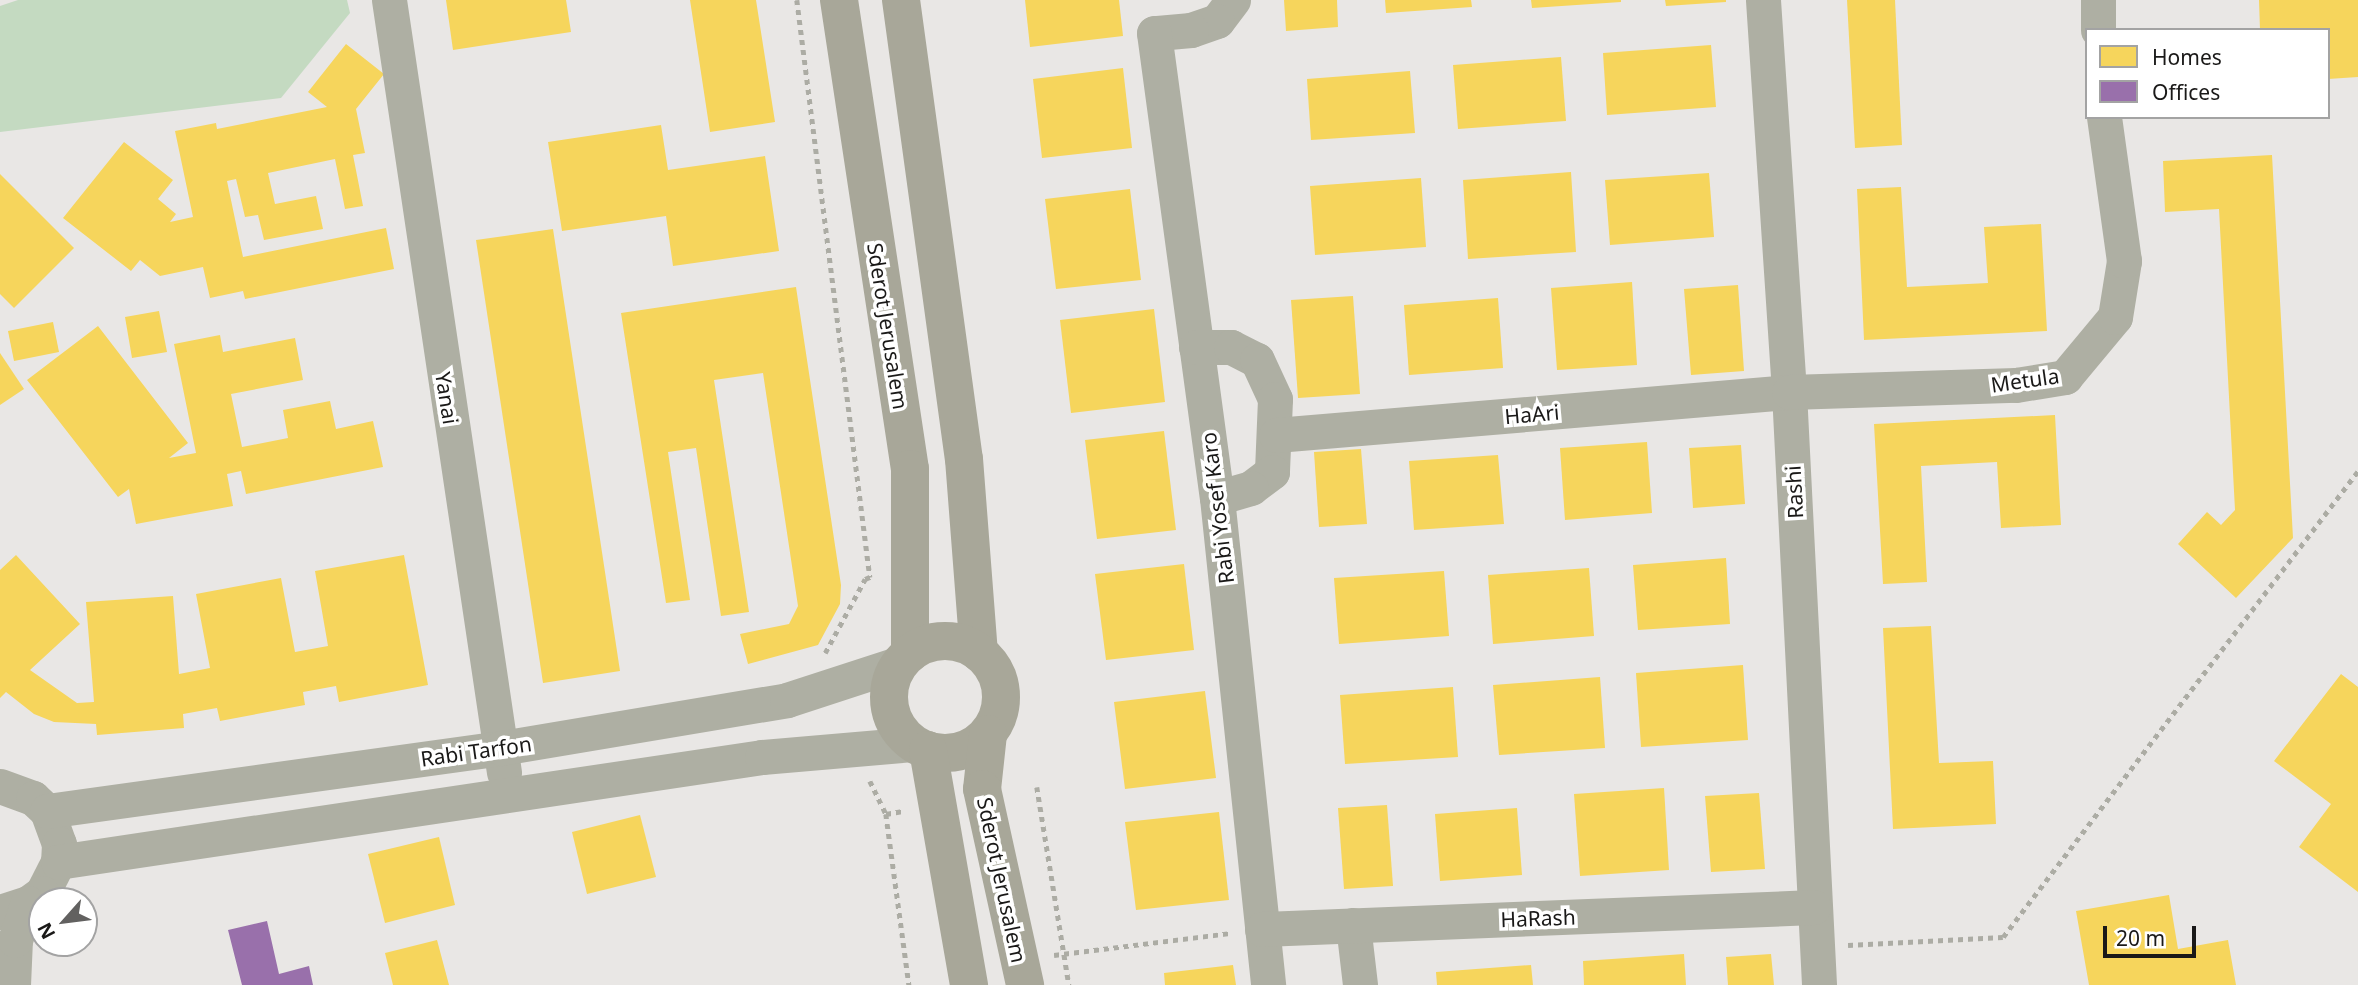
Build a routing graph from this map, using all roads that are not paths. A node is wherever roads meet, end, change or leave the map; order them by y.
1 (389, 0) edge
2 (839, 0) edge
3 (901, 0) edge
4 (1233, 0) edge
5 (1763, 0) edge
6 (2098, 0) edge
7 (2098, 28) edge
8 (2104, 119) edge
9 (1196, 346) junction
10 (1789, 392) junction
11 (1276, 435) junction
12 (1217, 498) junction
13 (979, 652) junction
14 (905, 658) junction
15 (988, 734) junction
16 (921, 747) junction
17 (500, 748) junction
18 (0, 786) edge
19 (508, 795) junction
20 (47, 811) junction
21 (58, 862) junction
22 (1814, 907) junction
23 (14, 908) edge
24 (1353, 925) junction
25 (1262, 929) junction
26 (1023, 972) edge
27 (13, 985) edge
28 (969, 985) edge
29 (1268, 985) edge
30 (1360, 985) edge
31 (1819, 985) edge

1 - 17 street, Yanai
2 - 14 main road, Sderot Jerusalem
3 - 13 main road
4 - 9 street, Rabi Yosef Karo
5 - 10 street, Rashi
6 - 7 street
8 - 10 street, Metula
9 - 11 street
9 - 12 street, Rabi Yosef Karo
10 - 11 street, HaAri
10 - 22 street, Rashi
11 - 12 street
12 - 25 street, Rabi Yosef Karo
13 - 14 main road
13 - 15 main road
14 - 16 main road
14 - 17 street, Rabi Tarfon
15 - 16 main road
15 - 26 main road, Sderot Jerusalem
16 - 19 street
16 - 28 main road
17 - 19 street, Yanai
17 - 20 street, Rabi Tarfon
18 - 20 street
19 - 21 street
20 - 21 street
21 - 23 street
22 - 24 street, HaRash
22 - 31 street, Rashi
23 - 27 street
24 - 25 street, HaRash
24 - 30 street
25 - 29 street, Rabi Yosef Karo

